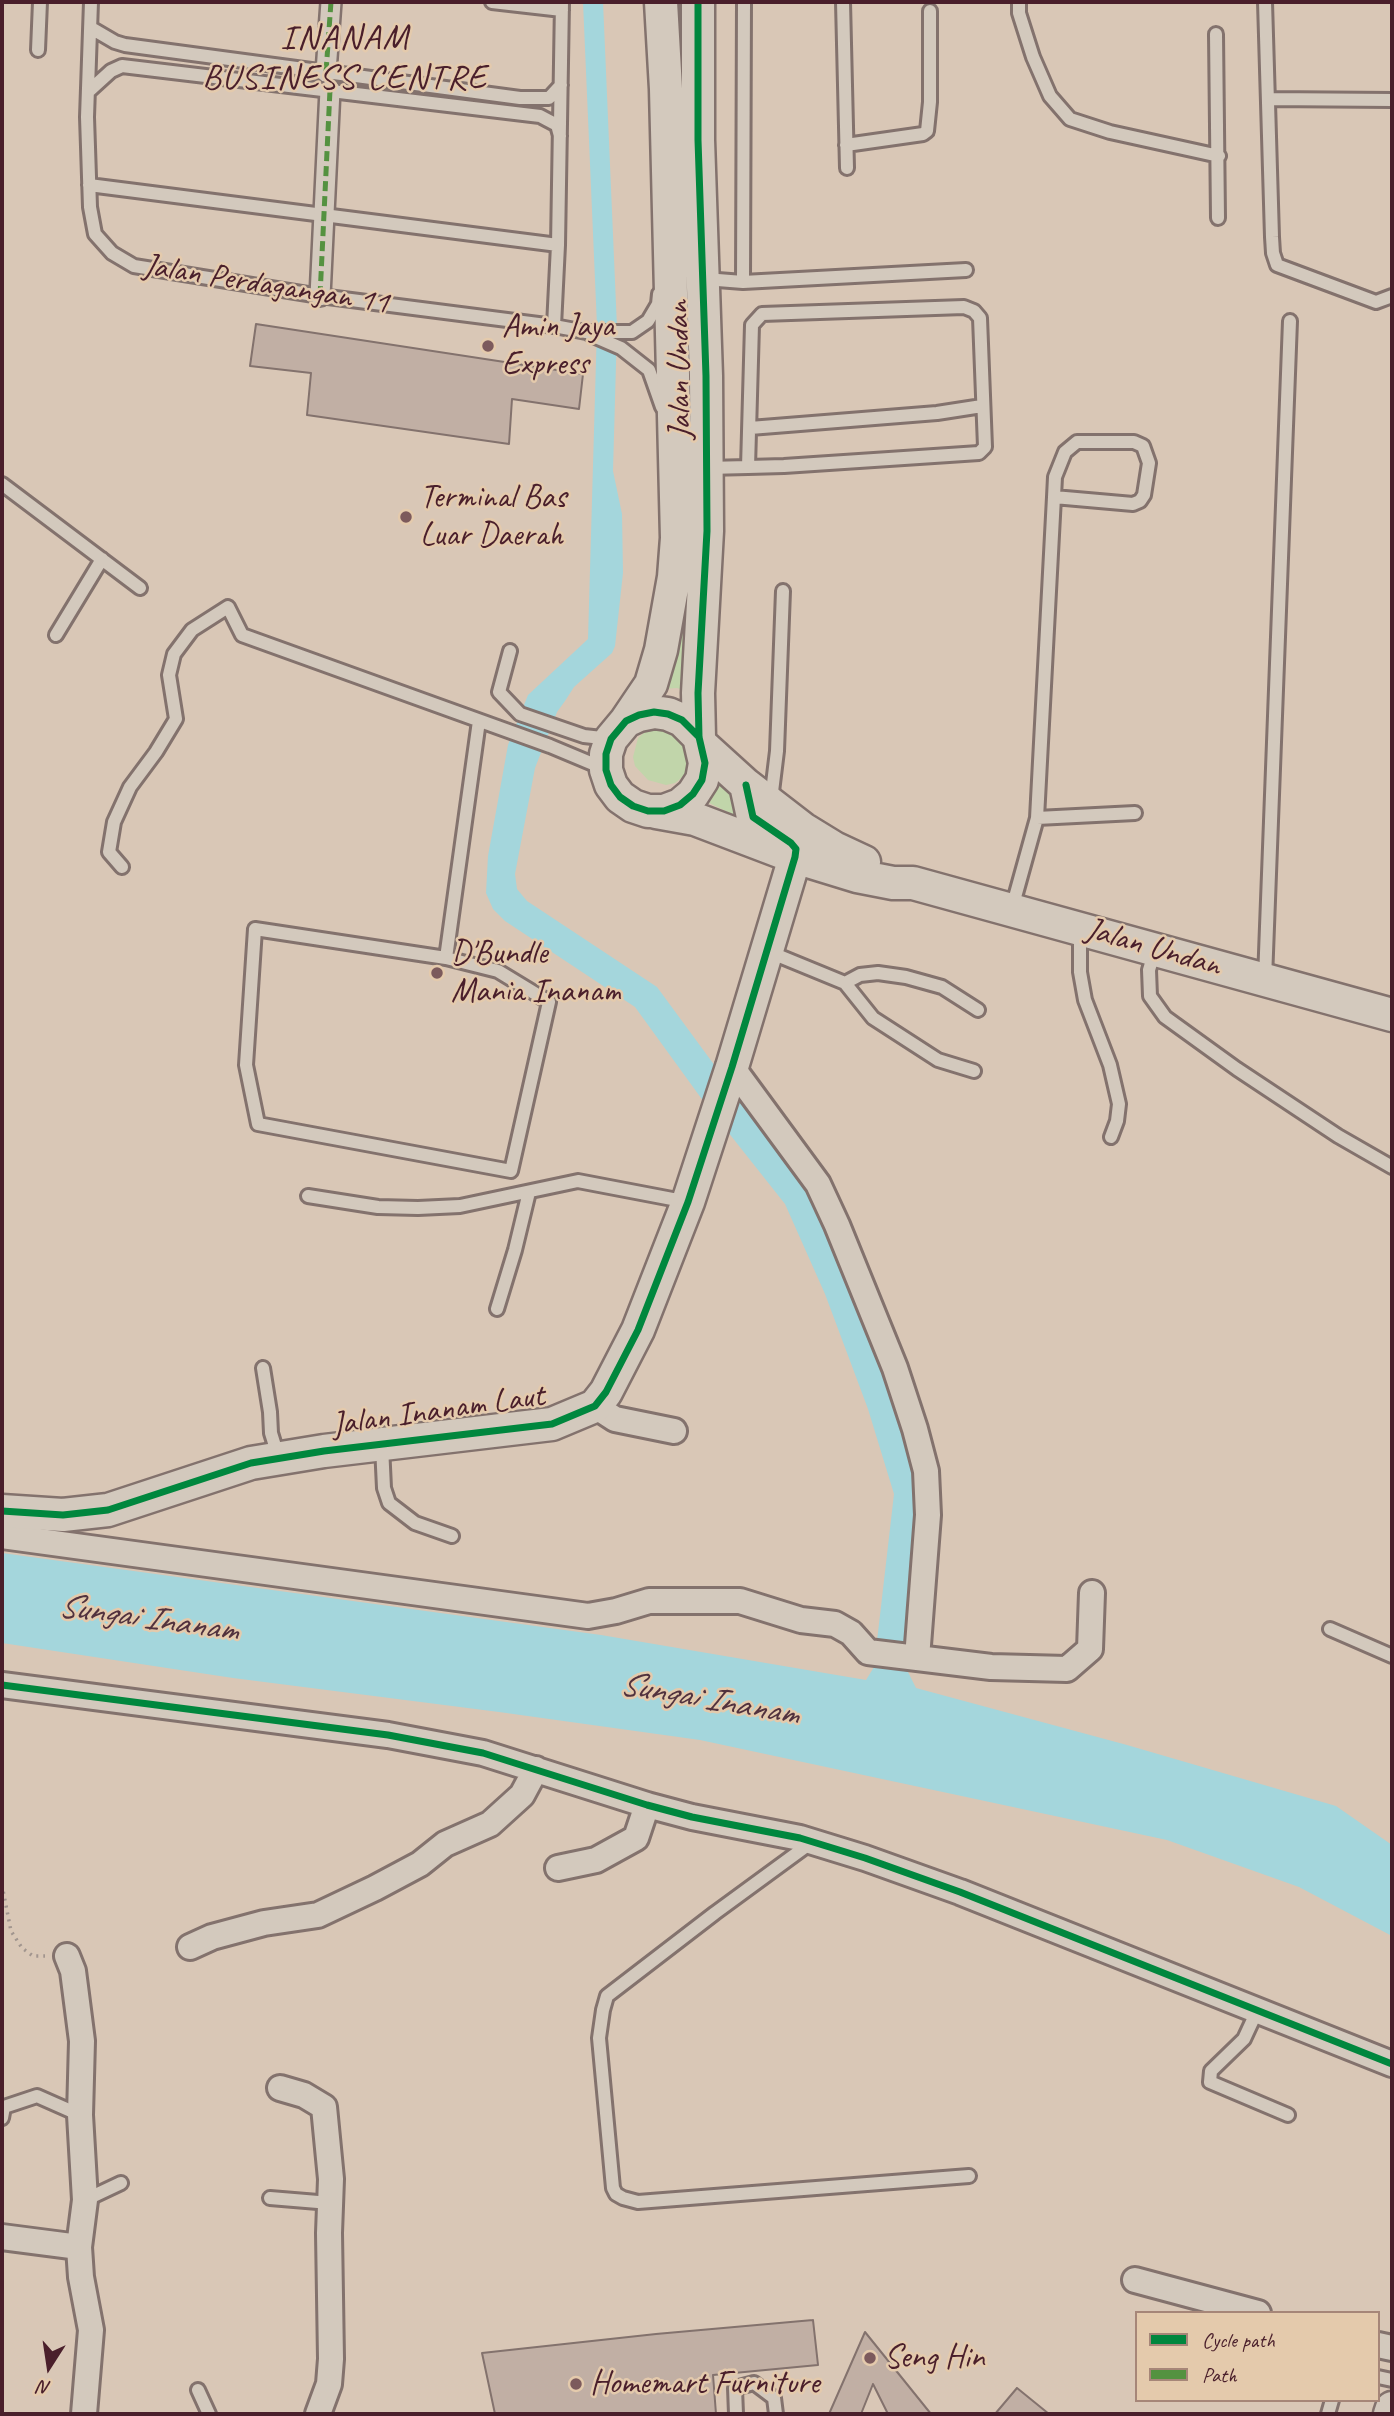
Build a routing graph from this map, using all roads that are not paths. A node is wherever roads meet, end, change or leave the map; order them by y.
1 (40, 2) edge
2 (91, 2) edge
3 (331, 2) edge
4 (492, 2) edge
5 (661, 2) edge
6 (698, 2) edge
7 (744, 2) edge
8 (843, 2) edge
9 (1019, 2) edge
10 (1265, 2) edge
11 (562, 6) edge
12 (930, 11) dead end
13 (91, 28) junction
14 (1216, 34) dead end
15 (38, 50) dead end
16 (328, 81) junction
17 (561, 85) junction
18 (89, 91) junction
19 (1268, 99) junction
20 (1392, 100) edge
21 (560, 136) junction
22 (846, 145) junction
23 (1219, 156) junction
24 (847, 168) dead end
25 (89, 185) junction
26 (323, 215) junction
27 (1218, 218) dead end
28 (670, 229) junction
29 (558, 245) junction
30 (966, 270) dead end
31 (703, 279) junction
32 (743, 282) junction
33 (320, 296) junction
34 (1392, 296) edge
35 (1290, 321) dead end
36 (554, 326) junction
37 (586, 332) junction
38 (982, 406) junction
39 (750, 428) junction
40 (662, 461) dead end
41 (748, 467) junction
42 (706, 468) junction
43 (2, 484) edge
44 (1054, 498) junction
45 (102, 559) junction
46 (140, 588) dead end
47 (783, 591) dead end
48 (57, 635) dead end
49 (510, 651) dead end
50 (479, 721) junction
51 (619, 730) junction
52 (701, 742) junction
53 (606, 770) junction
54 (746, 785) junction
55 (770, 804) junction
56 (648, 811) junction
57 (1135, 813) dead end
58 (1037, 818) junction
59 (795, 856) junction
60 (122, 867) dead end
61 (913, 883) junction
62 (1012, 908) junction
63 (1080, 928) junction
64 (1155, 950) junction
65 (766, 951) junction
66 (446, 958) junction
67 (1265, 979) junction
68 (845, 983) junction
69 (978, 1010) dead end
70 (1392, 1015) edge
71 (732, 1067) junction
72 (974, 1072) dead end
73 (1111, 1137) dead end
74 (1392, 1167) edge
75 (529, 1192) junction
76 (308, 1196) dead end
77 (688, 1202) junction
78 (497, 1309) dead end
79 (263, 1368) dead end
80 (595, 1406) junction
81 (674, 1431) dead end
82 (382, 1446) junction
83 (280, 1460) junction
84 (2, 1511) edge
85 (2, 1536) edge
86 (452, 1536) dead end
87 (1092, 1593) dead end
88 (1330, 1629) dead end
89 (1392, 1656) edge
90 (917, 1658) junction
91 (2, 1685) edge
92 (536, 1769) junction
93 (647, 1805) junction
94 (813, 1842) junction
95 (558, 1868) dead end
96 (190, 1947) dead end
97 (70, 1964) road end
98 (1257, 2011) junction
99 (1392, 2064) edge
100 (279, 2088) dead end
101 (80, 2115) junction
102 (1288, 2115) dead end
103 (2, 2118) edge
104 (969, 2176) dead end
105 (121, 2183) dead end
106 (270, 2198) dead end
107 (85, 2200) junction
108 (330, 2203) junction
109 (2, 2237) edge
110 (79, 2247) junction
111 (1136, 2280) dead end
112 (1251, 2311) edge
113 (198, 2390) dead end
114 (1392, 2408) edge
115 (84, 2414) edge
116 (209, 2414) edge
117 (318, 2414) edge
118 (736, 2414) edge
119 (776, 2414) edge
120 (1390, 2414) edge

1 - 15 lane
2 - 13 lane, Jalan Perdagangan 11
3 - 16 street
4 - 11 lane
5 - 28 street, Jalan Undan
6 - 31 street, Jalan Undan
7 - 32 lane
8 - 22 lane
9 - 23 lane
10 - 19 lane
11 - 17 lane
12 - 22 lane
13 - 16 lane
13 - 18 lane, Jalan Perdagangan 11
14 - 23 lane
16 - 17 lane
16 - 18 lane
16 - 21 lane
16 - 26 street
17 - 21 lane
18 - 25 lane, Jalan Perdagangan 11
19 - 20 lane
19 - 34 lane
21 - 29 lane
22 - 24 lane
23 - 27 lane
25 - 26 lane
25 - 33 lane, Jalan Perdagangan 11
26 - 29 lane
26 - 33 street
28 - 37 lane, Jalan Perdagangan 11
28 - 51 street, Jalan Undan
29 - 36 lane
30 - 32 lane
31 - 32 lane
31 - 42 street, Jalan Undan
33 - 36 lane, Jalan Perdagangan 11
35 - 67 lane
36 - 37 lane, Jalan Perdagangan 11
37 - 40 lane, Jalan Perdagangan 11
38 - 39 lane
38 - 39 lane
38 - 41 lane
39 - 41 lane
41 - 42 lane
42 - 52 street, Jalan Undan
43 - 45 lane
44 - 44 lane
44 - 58 lane
45 - 46 lane
45 - 48 lane
47 - 55 lane
49 - 51 lane
50 - 53 lane
50 - 60 lane
50 - 66 lane
51 - 52 street, Jalan Undan
51 - 53 street, Jalan Undan
52 - 54 street, Jalan Undan
52 - 56 street, Jalan Undan
53 - 56 street, Jalan Undan
54 - 55 street, Jalan Undan
54 - 59 street
55 - 61 street, Jalan Undan
56 - 59 street, Jalan Undan
57 - 58 lane
58 - 62 lane
59 - 61 street, Jalan Undan
59 - 65 street, Jalan Inanam Laut
61 - 62 street, Jalan Undan
62 - 63 street, Jalan Undan
63 - 64 street, Jalan Undan
63 - 73 lane
64 - 67 street, Jalan Undan
64 - 74 lane
65 - 68 lane
65 - 71 street, Jalan Inanam Laut
66 - 66 lane
67 - 70 street, Jalan Undan
68 - 69 lane
68 - 72 lane
71 - 77 street, Jalan Inanam Laut
71 - 90 street
75 - 76 lane
75 - 77 lane
75 - 78 lane
77 - 80 street, Jalan Inanam Laut
79 - 83 lane
80 - 81 street
80 - 82 street, Jalan Inanam Laut
82 - 83 street, Jalan Inanam Laut
82 - 86 lane
83 - 84 street, Jalan Inanam Laut
85 - 90 street
87 - 90 street
88 - 89 lane
91 - 92 street
92 - 93 street
92 - 96 street
93 - 94 street
93 - 95 street
94 - 98 street
94 - 104 lane
97 - 101 street
98 - 99 street
98 - 102 lane
100 - 108 street
101 - 103 lane
101 - 107 street
105 - 107 lane
106 - 108 lane
107 - 110 street
108 - 117 street
109 - 110 street
110 - 115 street
111 - 112 street
113 - 116 lane
114 - 120 street
118 - 119 lane

